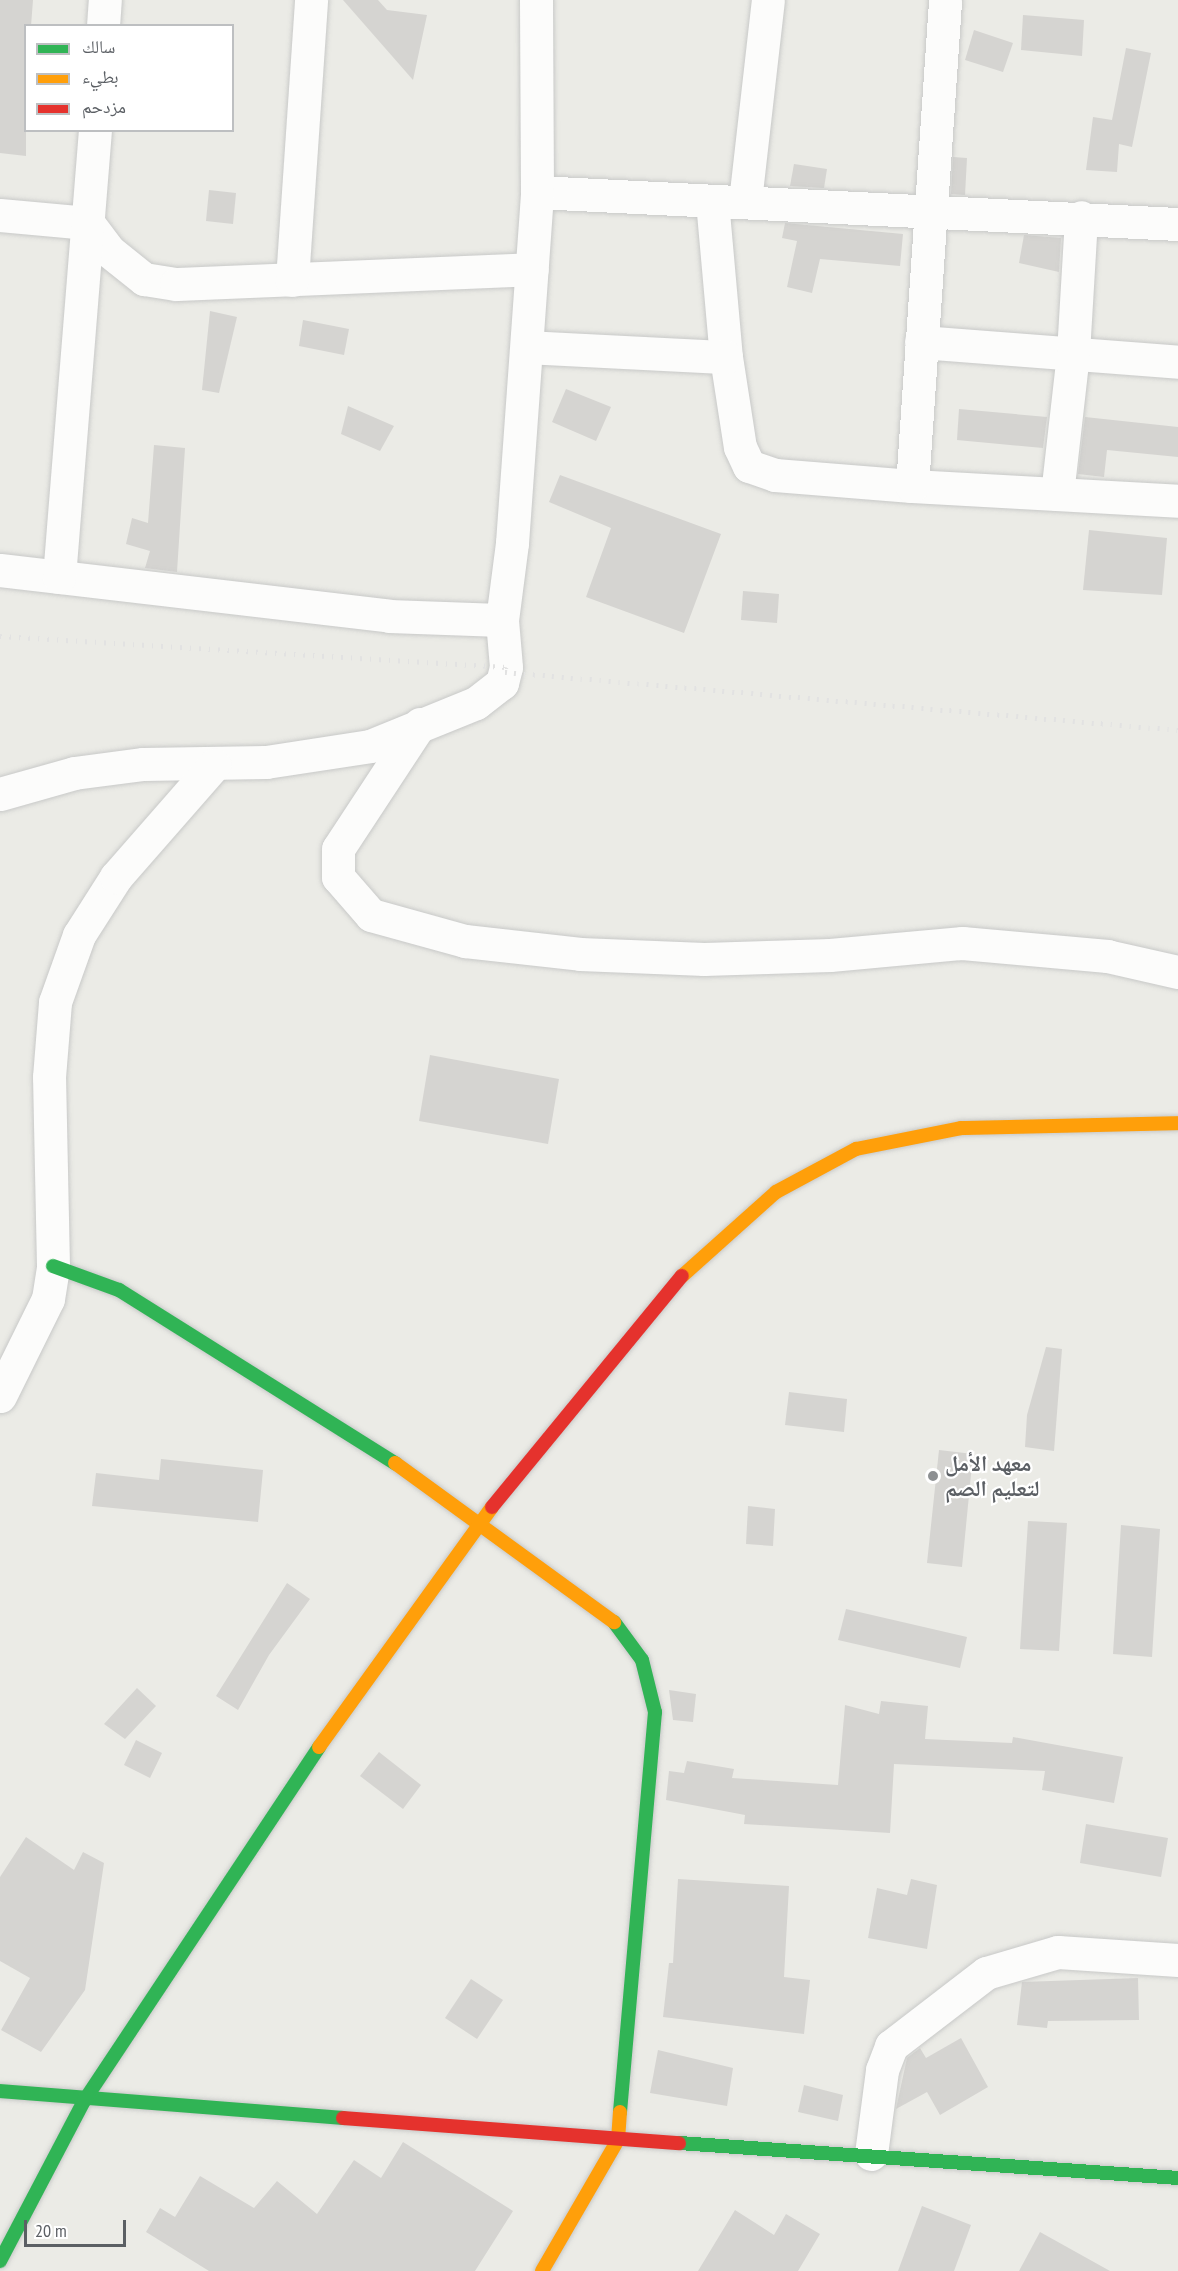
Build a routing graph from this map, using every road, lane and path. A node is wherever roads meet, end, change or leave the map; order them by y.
1 (105, 0) edge
2 (311, 0) edge
3 (537, 0) edge
4 (768, 0) edge
5 (945, 0) edge
6 (103, 24) edge
7 (95, 132) edge
8 (537, 192) junction
9 (711, 201) junction
10 (745, 201) junction
11 (932, 210) junction
12 (0, 215) edge
13 (1081, 217) junction
14 (88, 224) junction
15 (1178, 224) edge
16 (532, 269) junction
17 (292, 280) junction
18 (921, 342) junction
19 (527, 347) junction
20 (1073, 353) junction
21 (726, 357) junction
22 (1178, 362) edge
23 (912, 486) junction
24 (1057, 494) junction
25 (1178, 501) edge
26 (0, 570) edge
27 (59, 577) junction
28 (502, 620) junction
29 (421, 722) junction
30 (214, 765) junction
31 (0, 794) edge
32 (1178, 972) edge
33 (1178, 1123) edge
34 (53, 1266) junction
35 (0, 1396) edge
36 (480, 1521) junction
37 (1178, 1960) edge
38 (0, 2091) edge
39 (84, 2100) junction
40 (618, 2140) junction
41 (871, 2154) junction
42 (1178, 2178) edge
43 (0, 2261) edge
44 (542, 2271) edge

1 - 6 street
2 - 17 street
3 - 8 street
4 - 10 street
5 - 11 street
7 - 14 street
8 - 9 street
8 - 16 street
9 - 10 street
9 - 21 street
10 - 11 street
11 - 13 street
11 - 18 street
12 - 14 street
13 - 15 street
13 - 20 street
14 - 17 street
14 - 27 street
16 - 17 street
16 - 19 street
18 - 20 street
18 - 23 street
19 - 21 street
19 - 28 street
20 - 22 street
20 - 24 street
21 - 23 street
23 - 24 street
24 - 25 street
26 - 27 street
27 - 28 street
28 - 29 street
29 - 30 street
29 - 32 street
30 - 31 street
30 - 34 street
33 - 36 street
34 - 35 street
34 - 36 street
36 - 39 street
36 - 40 street
37 - 41 street
38 - 39 street
39 - 40 street
39 - 43 street
40 - 41 street
40 - 44 street
41 - 42 street

